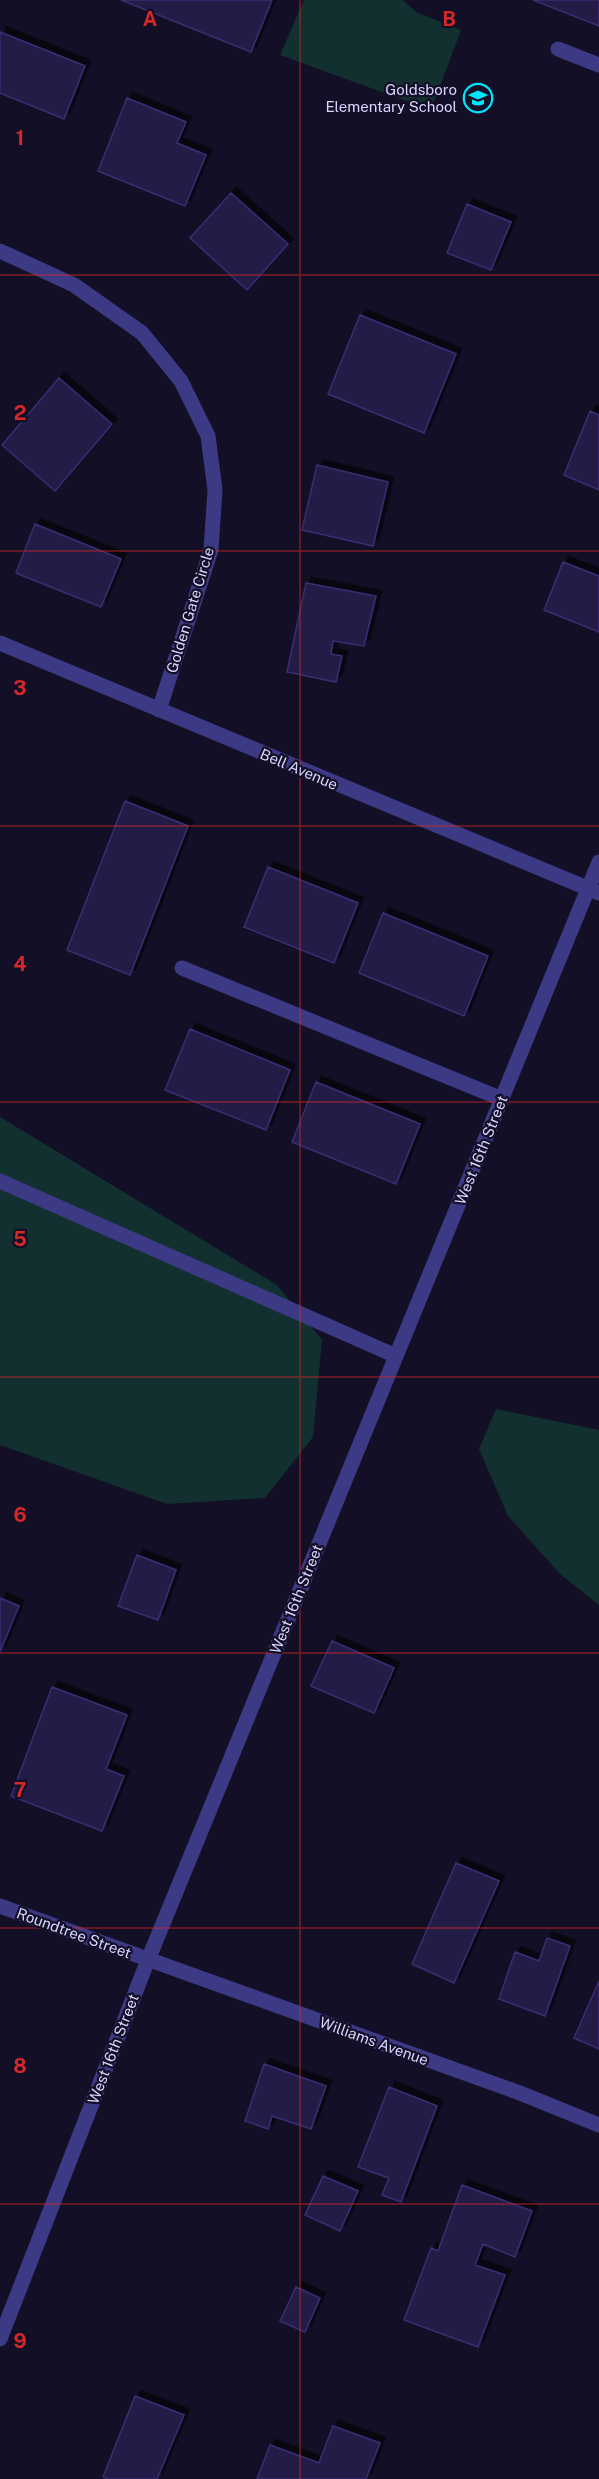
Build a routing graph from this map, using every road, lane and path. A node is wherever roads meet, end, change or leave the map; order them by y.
1 (558, 49) dead end
2 (599, 65) edge
3 (0, 251) edge
4 (0, 643) edge
5 (159, 710) junction
6 (599, 862) edge
7 (594, 891) edge
8 (182, 968) dead end
9 (502, 1099) junction
10 (0, 1180) edge
11 (396, 1356) junction
12 (0, 1906) edge
13 (148, 1960) junction
14 (599, 2125) edge
15 (0, 2339) edge

1 - 2 street
3 - 5 street, Golden Gate Circle
4 - 5 street, Bell Avenue
5 - 7 street, Bell Avenue
6 - 7 street, West 16th Street
7 - 9 street, West 16th Street
8 - 9 street
9 - 11 street, West 16th Street
10 - 11 street
11 - 13 street, West 16th Street
12 - 13 street, Roundtree Street
13 - 14 street, Williams Avenue
13 - 15 street, West 16th Street

